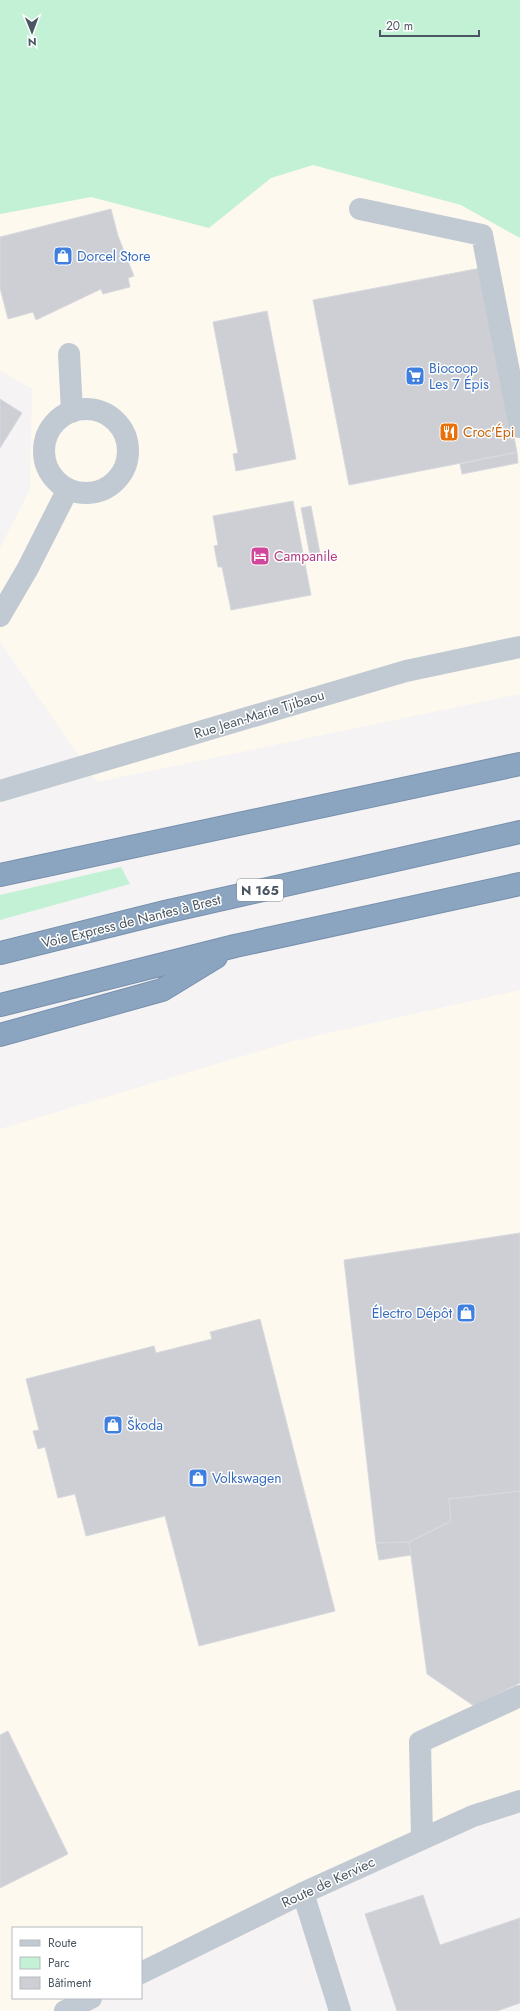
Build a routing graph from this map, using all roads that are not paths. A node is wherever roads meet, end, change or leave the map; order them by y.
1 (360, 209) dead end
2 (69, 354) dead end
3 (72, 412) junction
4 (520, 427) edge
5 (68, 489) junction
6 (0, 616) edge
7 (520, 647) edge
8 (520, 764) edge
9 (0, 791) edge
10 (520, 832) edge
11 (0, 875) edge
12 (520, 884) edge
13 (235, 946) junction
14 (0, 953) edge
15 (0, 1005) edge
16 (0, 1035) edge
17 (520, 1696) edge
18 (520, 1801) edge
19 (422, 1839) junction
20 (303, 1893) junction
21 (142, 1973) edge
22 (89, 1999) edge
23 (65, 2011) edge
24 (340, 2011) edge

1 - 4 street
2 - 3 street
3 - 5 street
3 - 5 street
5 - 6 street
7 - 9 street, Rue Jean-Marie Tjibaou
8 - 11 highway
10 - 14 highway, Voie Express de Nantes à Brest / N 165
12 - 13 highway
13 - 15 highway
13 - 16 highway
17 - 19 street
18 - 19 street, Route de Kerviec
19 - 20 street, Route de Kerviec
20 - 21 street, Route de Kerviec
20 - 24 street
22 - 23 street

